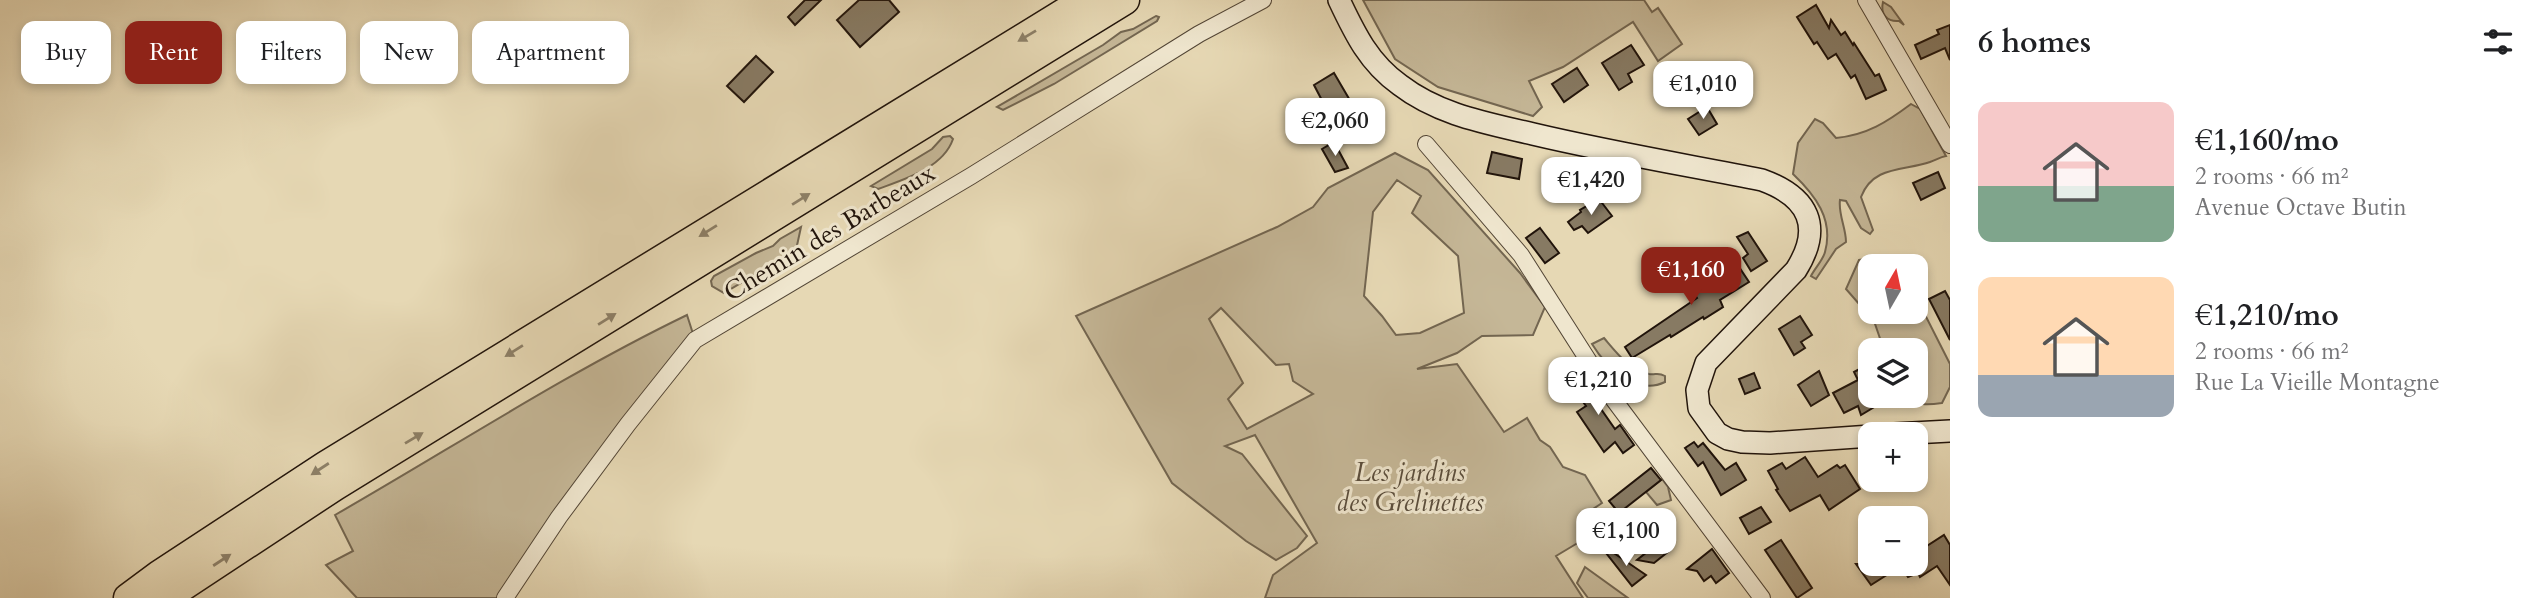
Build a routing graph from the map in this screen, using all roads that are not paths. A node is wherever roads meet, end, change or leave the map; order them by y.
1 (1085, 0) edge
2 (1125, 0) edge
3 (1263, 0) edge
4 (1339, 0) edge
5 (1866, 0) edge
6 (1426, 144) dead end
7 (1950, 145) edge
8 (1950, 431) edge
9 (1928, 432) edge
10 (1858, 437) edge
11 (128, 598) edge
12 (165, 598) edge
13 (505, 598) edge
14 (1762, 598) edge

1 -> 11 highway
12 -> 2 highway
3 - 13 street, Chemin des Barbeaux
4 - 10 main road
5 - 7 street
6 - 14 street
8 - 9 main road

